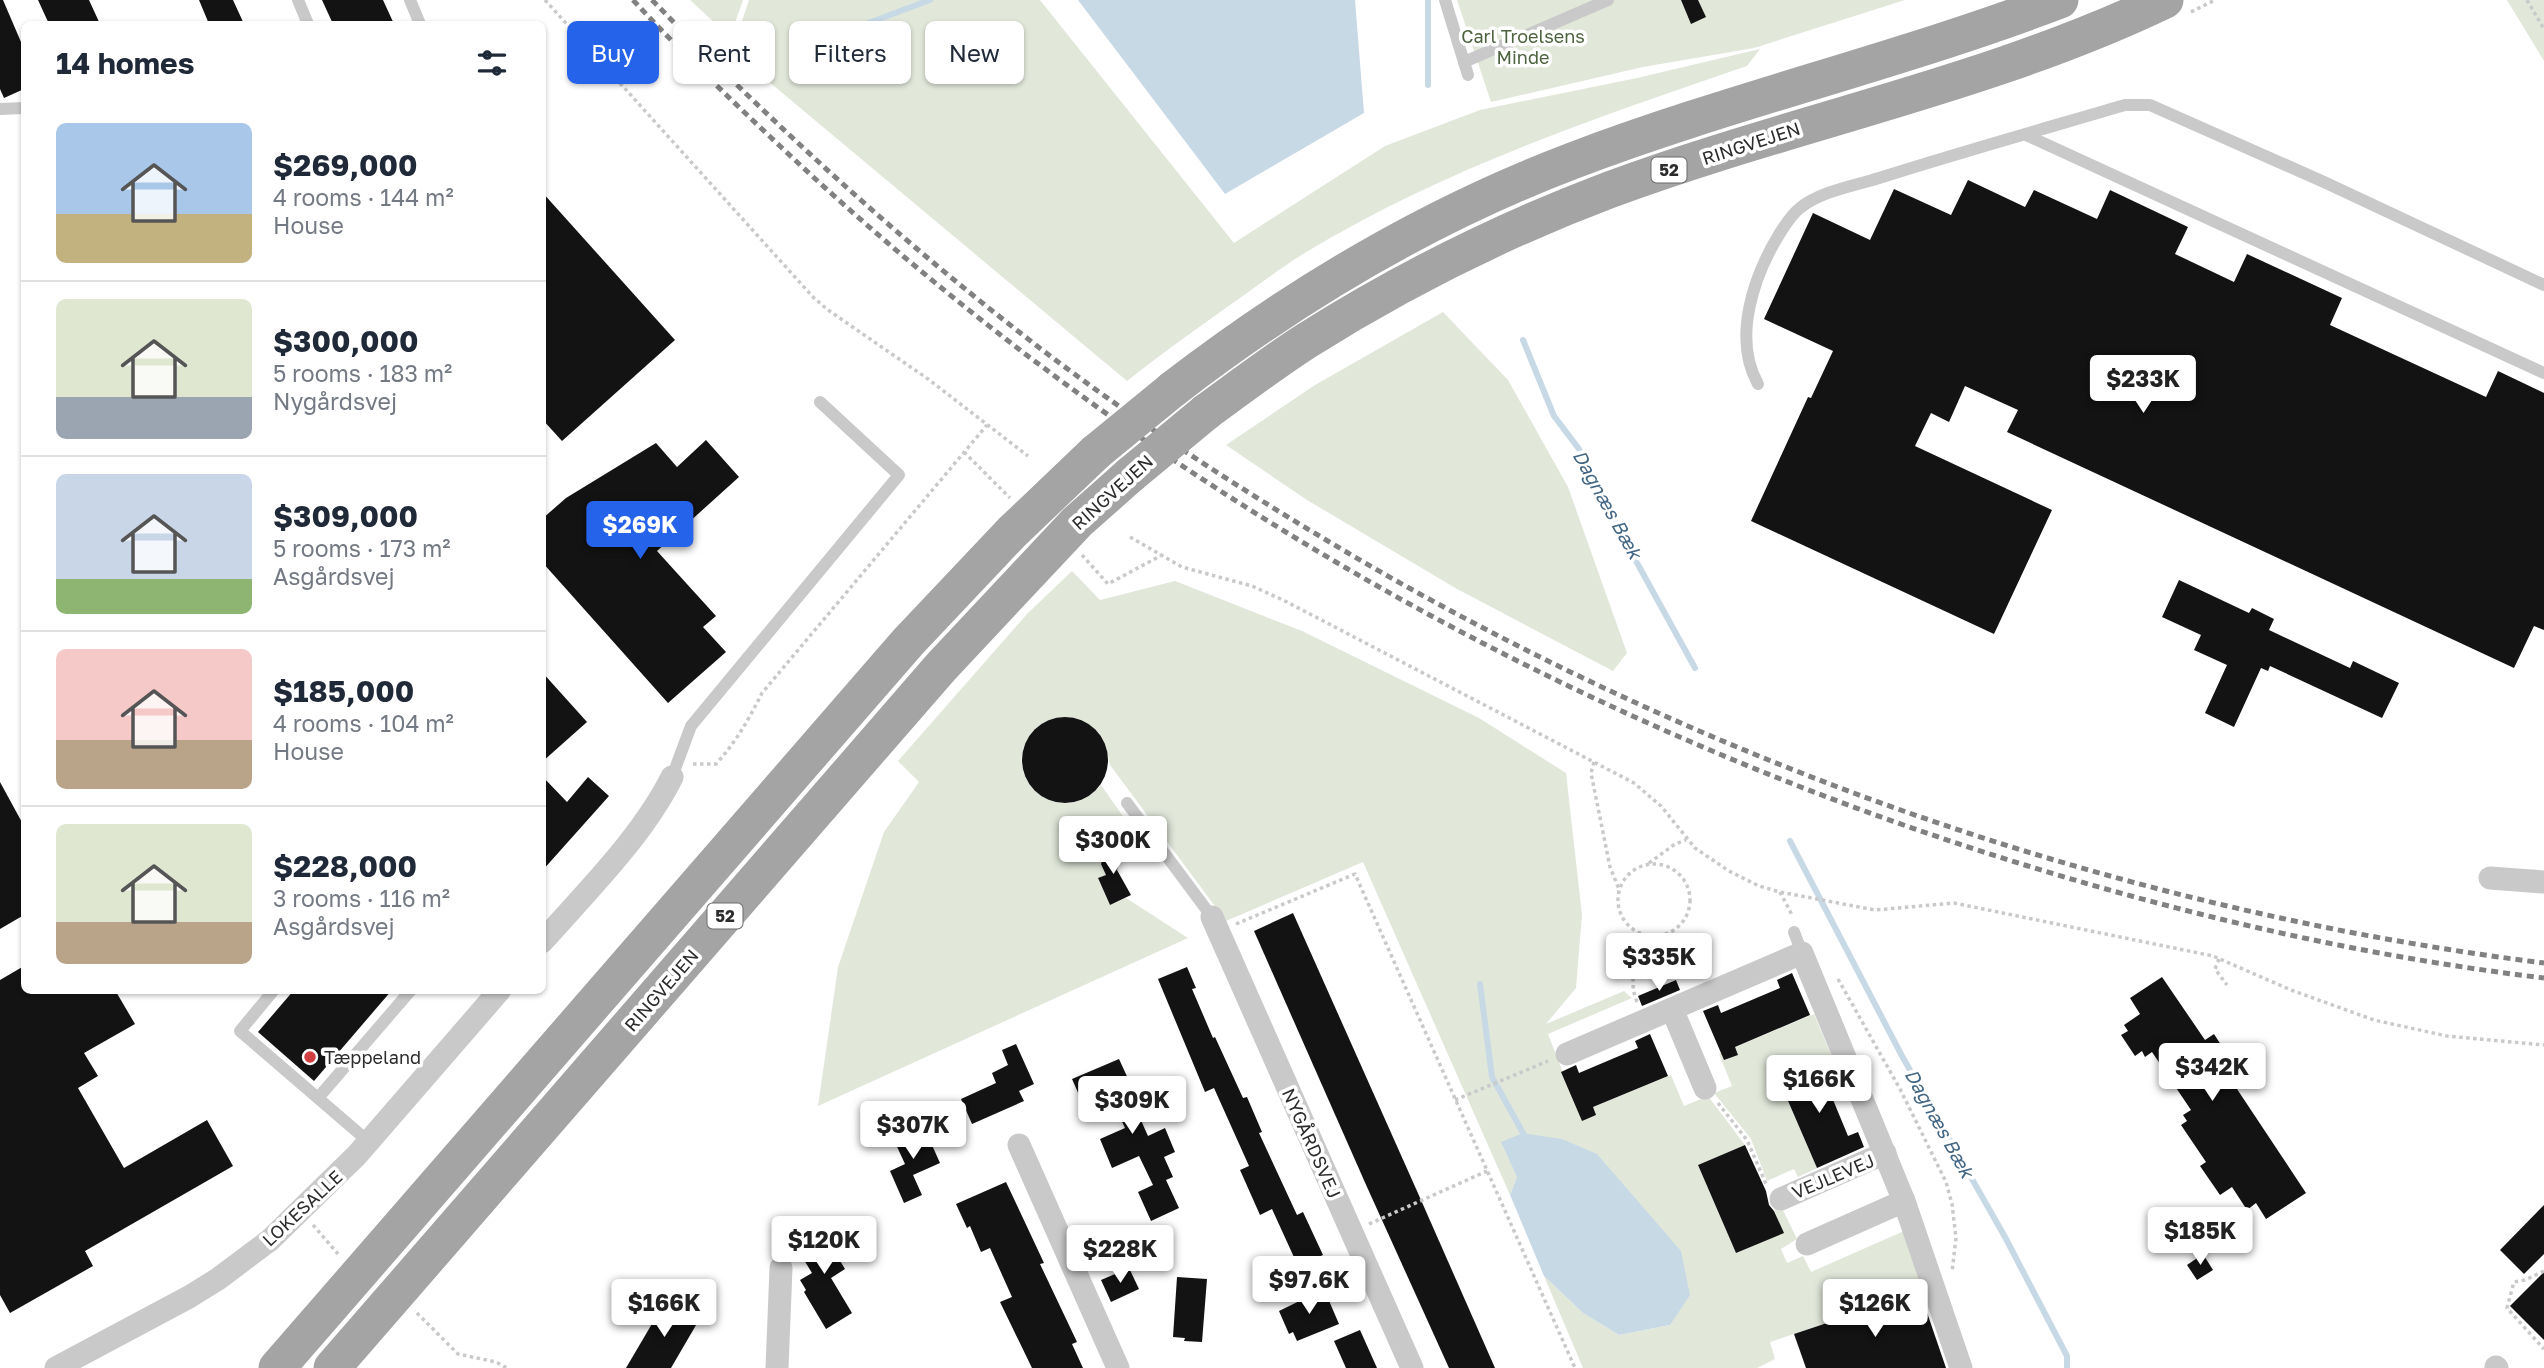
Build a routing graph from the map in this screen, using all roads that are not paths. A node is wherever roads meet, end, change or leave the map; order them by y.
1 (298, 0) edge
2 (410, 0) edge
3 (1445, 0) edge
4 (1608, 0) edge
5 (2060, 0) edge
6 (2178, 6) edge
7 (308, 21) edge
8 (419, 21) edge
9 (1464, 62) junction
10 (1468, 75) dead end
11 (21, 108) edge
12 (0, 109) edge
13 (2026, 135) junction
14 (2544, 285) edge
15 (2544, 373) edge
16 (1758, 384) dead end
17 (820, 402) dead end
18 (674, 771) joint
19 (1127, 803) dead end
20 (2490, 878) dead end
21 (2544, 882) edge
22 (1215, 925) joint
23 (546, 938) edge
24 (271, 994) edge
25 (408, 994) edge
26 (497, 994) edge
27 (1672, 1009) junction
28 (1567, 1054) road end
29 (1705, 1088) road end
30 (318, 1098) junction
31 (369, 1142) junction
32 (1019, 1145) dead end
33 (1885, 1153) junction
34 (1781, 1199) road end
35 (1904, 1201) junction
36 (1807, 1244) dead end
37 (781, 1268) dead end
38 (56, 1368) edge
39 (276, 1368) edge
40 (332, 1368) edge
41 (777, 1368) edge
42 (1118, 1368) edge
43 (1412, 1368) edge
44 (1961, 1368) edge

1 - 7 lane
2 - 8 lane
3 - 9 lane
4 - 9 lane
5 - 39 main road, 52, bridge
6 - 40 main road, RINGVEJEN / 52, bridge
9 - 10 lane
11 - 12 lane
13 - 14 lane
13 - 15 lane
13 - 16 lane
17 - 18 lane
18 - 23 street
19 - 22 lane
20 - 21 street
22 - 43 street, NYGÅRDSVEJ
24 - 30 lane
25 - 30 lane
26 - 31 street, LOKESALLE
27 - 28 street
27 - 29 street
27 - 33 street, VEJLEVEJ
30 - 31 lane
31 - 38 street, LOKESALLE
32 - 42 street
33 - 34 street, VEJLEVEJ
33 - 35 street, VEJLEVEJ
35 - 36 street
35 - 44 street, VEJLEVEJ
37 - 41 street

